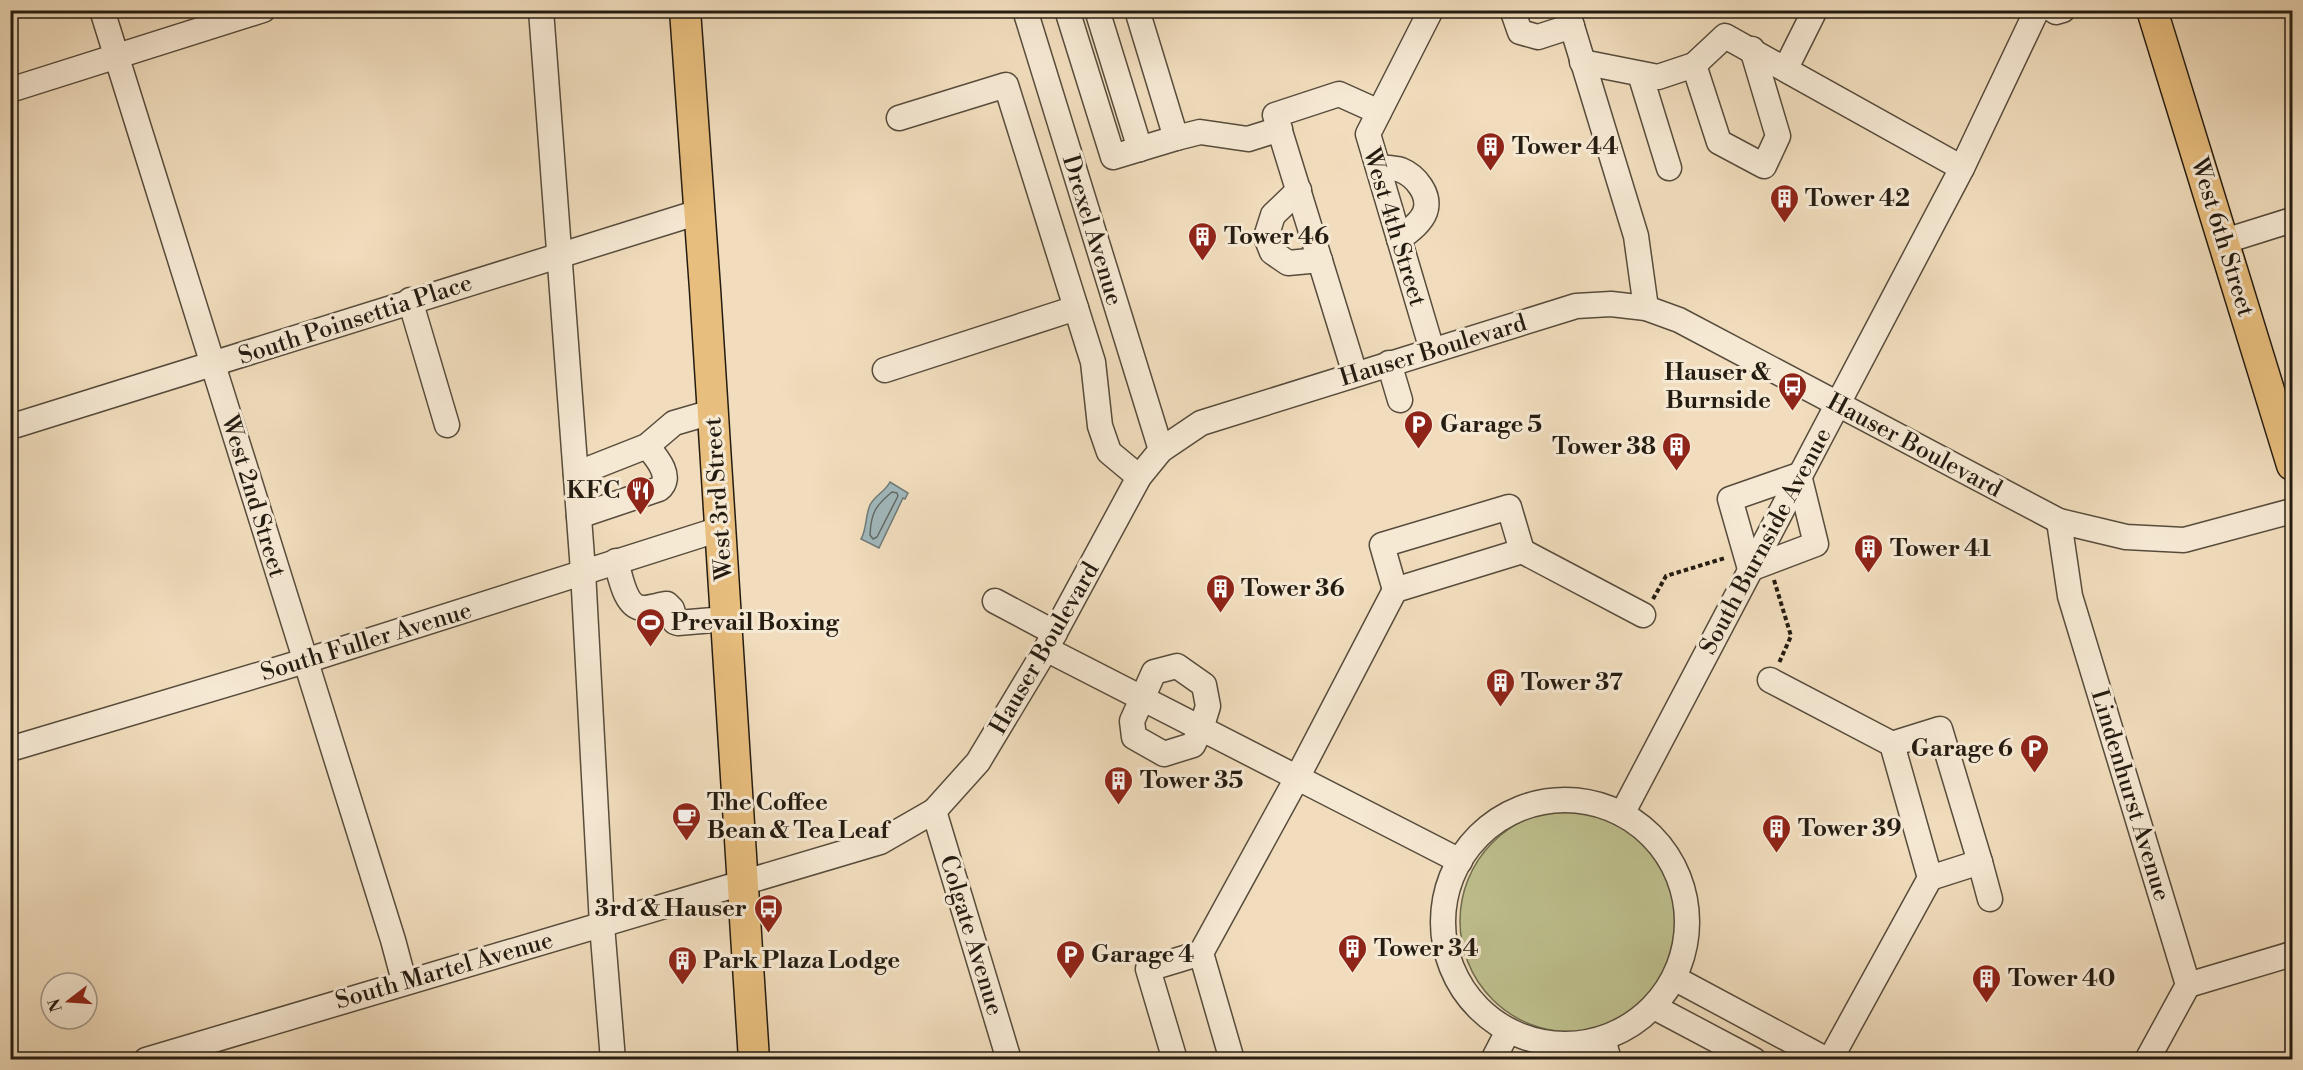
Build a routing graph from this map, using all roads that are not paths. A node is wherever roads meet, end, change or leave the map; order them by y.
1 (102, 10) edge
2 (262, 10) edge
3 (541, 10) edge
4 (685, 10) edge
5 (1025, 10) edge
6 (1067, 10) edge
7 (1096, 10) edge
8 (1137, 10) edge
9 (1431, 10) edge
10 (1815, 10) edge
11 (2037, 10) edge
12 (2053, 10) edge
13 (2063, 10) edge
14 (2152, 10) edge
15 (1513, 12) dead end
16 (1570, 18) edge
17 (1752, 49) junction
18 (116, 56) junction
19 (1582, 62) junction
20 (1694, 65) junction
21 (1785, 68) junction
22 (1640, 74) junction
23 (10, 90) edge
24 (1379, 112) junction
25 (899, 118) dead end
26 (1280, 129) junction
27 (1176, 138) junction
28 (1140, 149) junction
29 (1377, 167) junction
30 (1669, 168) dead end
31 (1962, 168) junction
32 (1299, 190) junction
33 (699, 212) junction
34 (2292, 220) edge
35 (1399, 239) junction
36 (2225, 241) junction
37 (559, 255) junction
38 (1321, 262) junction
39 (410, 300) junction
40 (1076, 308) junction
41 (1646, 308) junction
42 (1432, 350) junction
43 (1389, 363) junction
44 (213, 364) junction
45 (885, 370) dead end
46 (1355, 374) junction
47 (1400, 400) dead end
48 (1837, 404) junction
49 (712, 412) junction
50 (447, 425) dead end
51 (10, 427) edge
52 (647, 446) junction
53 (1161, 450) junction
54 (2292, 465) edge
55 (576, 474) junction
56 (1799, 475) junction
57 (1139, 477) junction
58 (2292, 511) edge
59 (579, 516) junction
60 (2059, 522) junction
61 (720, 529) junction
62 (1522, 551) junction
63 (616, 561) junction
64 (1754, 561) junction
65 (583, 572) junction
66 (1395, 590) junction
67 (995, 601) dead end
68 (1643, 615) road end
69 (725, 619) junction
70 (1050, 641) junction
71 (305, 661) junction
72 (1770, 680) road end
73 (1143, 699) junction
74 (1201, 729) junction
75 (1892, 744) junction
76 (10, 749) edge
77 (1297, 778) junction
78 (934, 811) junction
79 (1622, 814) junction
80 (1460, 861) junction
81 (1980, 862) junction
82 (1930, 878) junction
83 (744, 884) junction
84 (1990, 899) dead end
85 (602, 925) junction
86 (1201, 953) junction
87 (2292, 954) edge
88 (1674, 978) junction
89 (404, 981) junction
90 (2188, 985) junction
91 (1654, 1007) junction
92 (1508, 1030) junction
93 (1606, 1049) edge
94 (1533, 1051) edge
95 (146, 1059) edge
96 (613, 1059) edge
97 (754, 1059) edge
98 (1009, 1059) edge
99 (1175, 1059) edge
100 (1232, 1059) edge
101 (1493, 1059) edge
102 (1754, 1059) edge
103 (1829, 1059) edge
104 (2147, 1059) edge

1 - 18 street, West 2nd Street
2 - 18 street
3 - 37 street
4 - 33 main road, West 3rd Street
5 - 53 street, Drexel Avenue
6 - 28 street
7 - 28 street
8 - 27 street
9 - 24 street, West 4th Street
10 - 21 street
11 - 31 street, South Burnside Avenue
12 - 13 street
14 - 36 main road, West 6th Street
15 - 16 street
16 - 19 street
17 - 20 street
17 - 20 street
17 - 21 street
18 - 23 street
18 - 44 street, West 2nd Street
19 - 22 street
19 - 41 street
20 - 22 street
21 - 31 street
22 - 30 street
24 - 26 street
24 - 29 street, West 4th Street
25 - 40 street
26 - 27 street
26 - 32 street
27 - 28 street
29 - 35 street, West 4th Street
29 - 35 street
31 - 48 street, South Burnside Avenue
32 - 38 street
32 - 38 street
33 - 37 street, South Poinsettia Place
33 - 49 main road, West 3rd Street
34 - 36 street
35 - 42 street, West 4th Street
36 - 54 main road, West 6th Street
37 - 39 street, South Poinsettia Place
37 - 55 street
38 - 46 street
39 - 44 street, South Poinsettia Place
39 - 50 street
40 - 45 street
40 - 57 street
41 - 42 street, Hauser Boulevard
41 - 48 street, Hauser Boulevard
42 - 43 street, Hauser Boulevard
43 - 46 street, Hauser Boulevard
43 - 47 street
44 - 51 street, South Poinsettia Place
44 - 71 street, West 2nd Street
46 - 53 street, Hauser Boulevard
48 - 56 street, South Burnside Avenue
48 - 60 street, Hauser Boulevard
49 - 52 street
49 - 61 main road, West 3rd Street
52 - 55 street
52 - 59 street
53 - 57 street, Hauser Boulevard
55 - 59 street
56 - 64 street, South Burnside Avenue
56 - 64 street
56 - 64 street
57 - 70 street, Hauser Boulevard
58 - 60 street, Hauser Boulevard
59 - 65 street
60 - 90 street, Lindenhurst Avenue
61 - 63 street, South Fuller Avenue
61 - 69 main road, West 3rd Street
62 - 66 street
62 - 66 street
62 - 68 street
63 - 65 street, South Fuller Avenue
63 - 69 street
64 - 79 street, South Burnside Avenue
65 - 71 street, South Fuller Avenue
65 - 85 street
66 - 77 street
67 - 70 street
69 - 83 main road, West 3rd Street
70 - 73 street
70 - 78 street, Hauser Boulevard
71 - 76 street, South Fuller Avenue
71 - 89 street, West 2nd Street
72 - 75 street
73 - 74 street
73 - 74 street
73 - 74 street
74 - 77 street
75 - 81 street
75 - 82 street
77 - 80 street
77 - 86 street
78 - 83 street, Hauser Boulevard
78 - 98 street, Colgate Avenue
79 - 80 street
79 - 88 street
80 - 92 street
81 - 82 street
81 - 84 street
82 - 103 street
83 - 85 street, South Martel Avenue
83 - 97 main road, West 3rd Street
85 - 89 street, South Martel Avenue
85 - 96 street
86 - 99 street
86 - 100 street
87 - 90 street
88 - 91 street
88 - 103 street
89 - 95 street, South Martel Avenue
90 - 104 street
91 - 93 street
91 - 102 street
92 - 94 street
92 - 101 street
93 - 94 street

